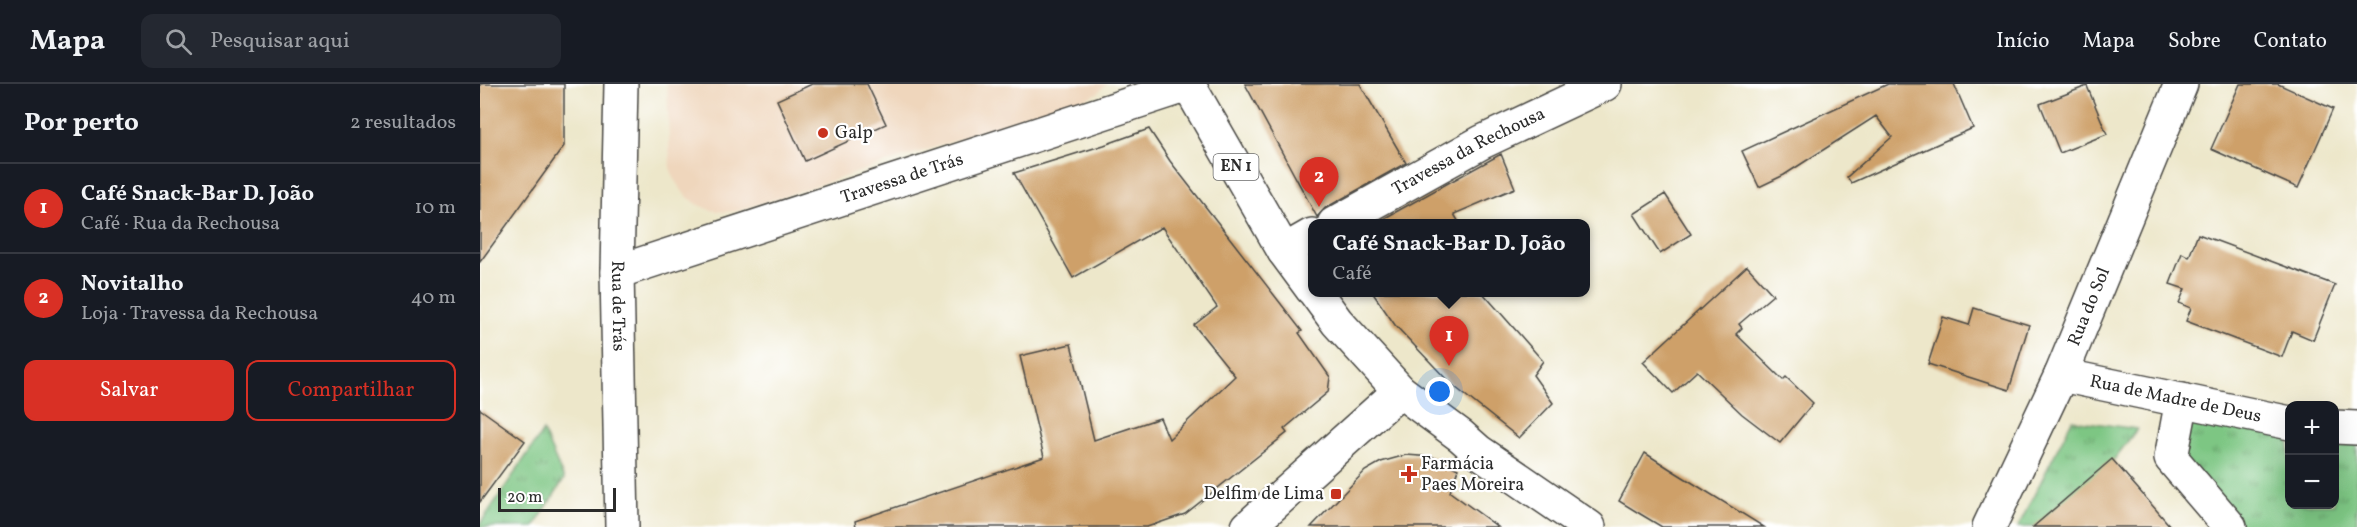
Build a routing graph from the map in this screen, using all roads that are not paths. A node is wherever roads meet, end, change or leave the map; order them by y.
1 (621, 84) edge
2 (1188, 84) edge
3 (1605, 84) edge
4 (2181, 84) edge
5 (1343, 219) edge
6 (1308, 237) edge
7 (1284, 251) junction
8 (617, 272) junction
9 (1308, 283) edge
10 (1318, 297) edge
11 (2061, 375) junction
12 (1401, 392) junction
13 (2182, 400) junction
14 (2285, 422) edge
15 (2339, 427) edge
16 (2357, 428) edge
17 (622, 527) edge
18 (1248, 527) edge
19 (1589, 527) edge
20 (1989, 527) edge
21 (2230, 527) edge

1 - 8 street, Rua de Trás
2 - 7 street, EN 1
2 - 8 street, Travessa de Trás
3 - 5 street, Travessa da Rechousa
4 - 11 street, Rua do Sol
6 - 7 street
7 - 9 street, EN 1
8 - 17 street, Rua de Trás
10 - 12 street, EN 1
11 - 13 street, Rua de Madre de Deus
11 - 20 street, Rua do Sol
12 - 18 street
12 - 19 street, EN 1
13 - 14 street, Rua de Madre de Deus
13 - 21 street
15 - 16 street

